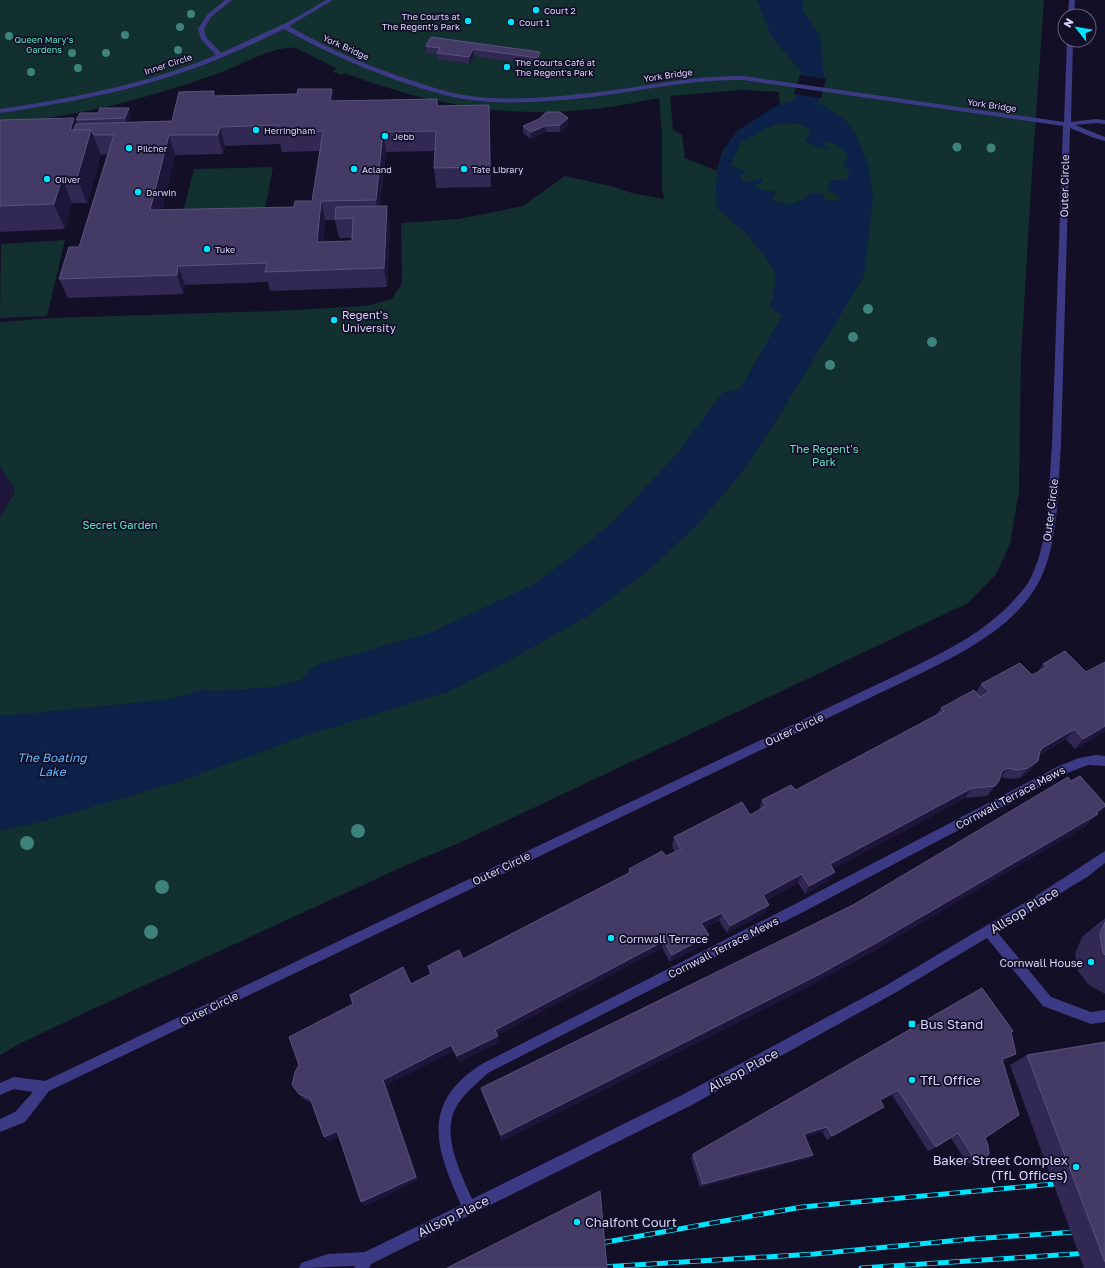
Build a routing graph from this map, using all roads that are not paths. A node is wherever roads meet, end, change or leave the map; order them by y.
1 (229, 0) edge
2 (330, 0) edge
3 (285, 27) junction
4 (1070, 48) edge
5 (221, 56) junction
6 (0, 111) edge
7 (1105, 122) edge
8 (1066, 124) junction
9 (1105, 139) edge
10 (1105, 761) edge
11 (1105, 856) edge
12 (988, 931) junction
13 (1105, 1016) edge
14 (45, 1086) junction
15 (0, 1089) edge
16 (0, 1126) edge
17 (469, 1208) junction
18 (364, 1263) edge
19 (306, 1268) edge

1 - 5 street
2 - 3 street, Inner Circle
3 - 5 street, Inner Circle
3 - 8 street, York Bridge
4 - 8 street, Outer Circle
5 - 6 street, Inner Circle
7 - 8 street
8 - 9 street
8 - 14 street, Outer Circle
10 - 17 street, Cornwall Terrace Mews
11 - 12 street, Allsop Place
12 - 13 street
12 - 17 street, Allsop Place
14 - 15 street
14 - 16 street, Outer Circle
17 - 18 street, Allsop Place
18 - 19 street, Allsop Place

